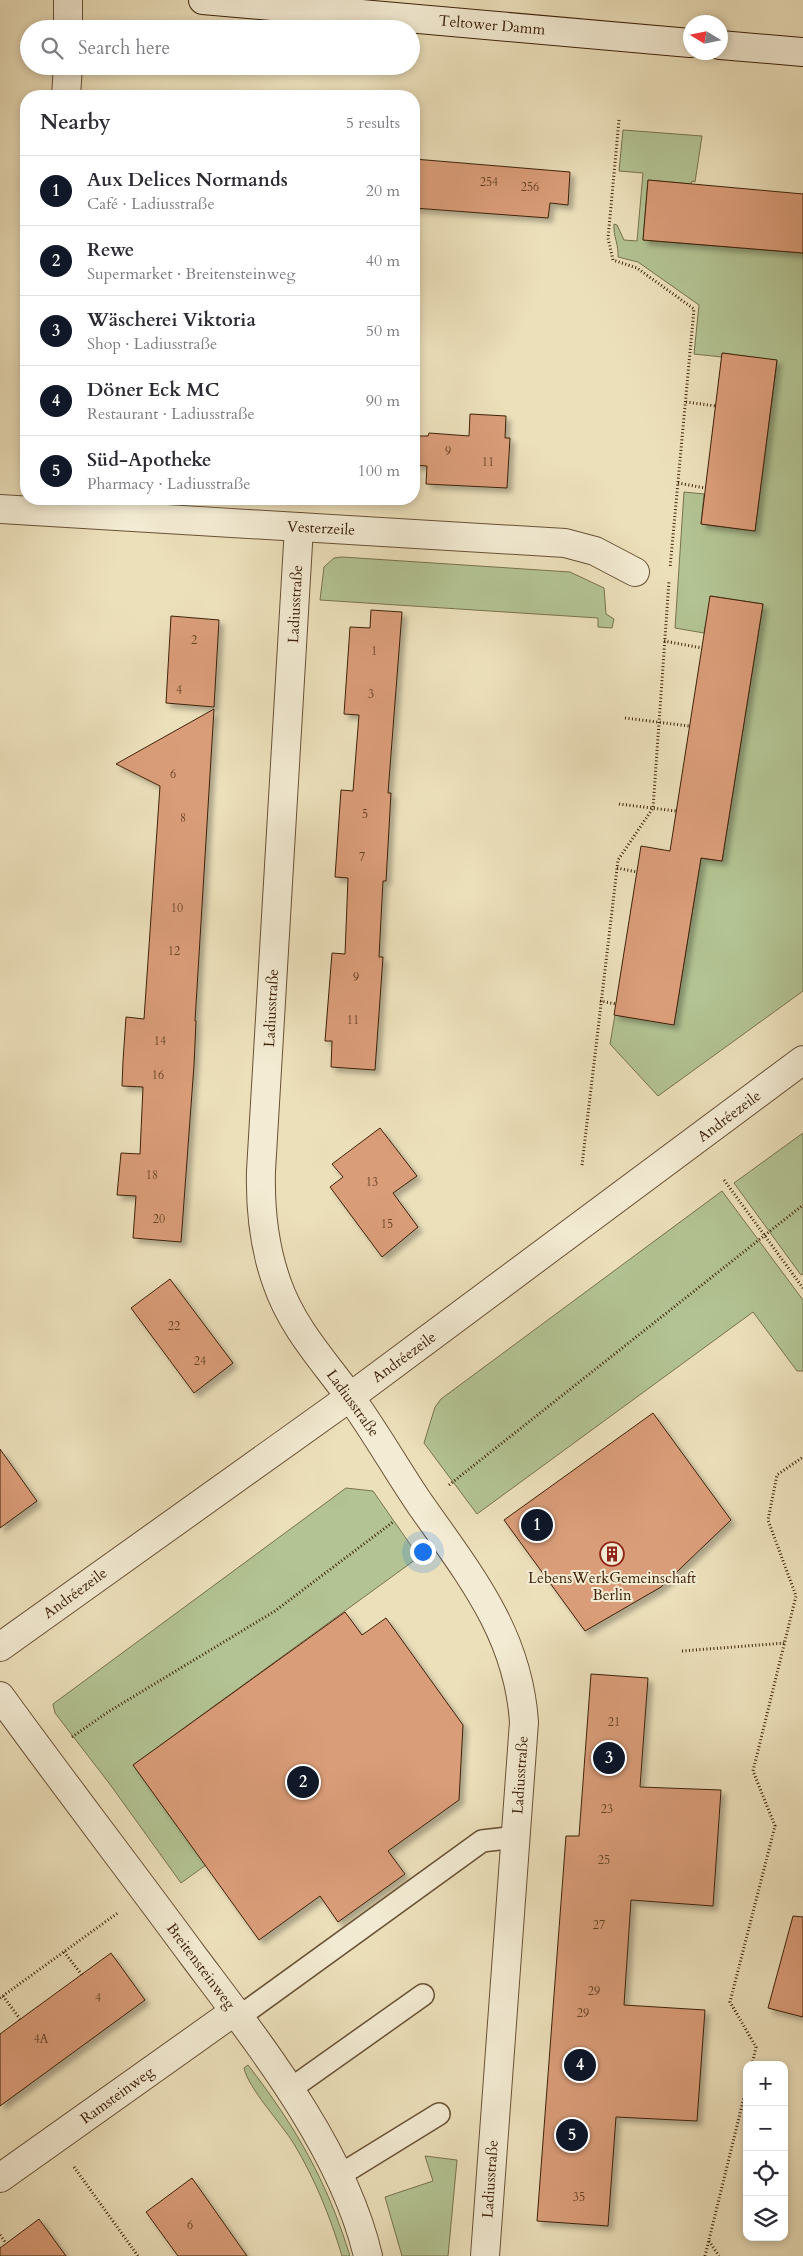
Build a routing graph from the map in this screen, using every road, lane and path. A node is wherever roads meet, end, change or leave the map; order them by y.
1 (68, 0) edge
2 (203, 0) edge
3 (68, 20) edge
4 (683, 42) edge
5 (728, 47) edge
6 (803, 52) edge
7 (67, 75) edge
8 (66, 90) edge
9 (618, 120) dead end
10 (686, 402) junction
11 (716, 406) dead end
12 (678, 483) junction
13 (705, 488) dead end
14 (42, 505) edge
15 (0, 509) edge
16 (299, 527) junction
17 (635, 572) dead end
18 (664, 642) junction
19 (702, 648) dead end
20 (625, 718) dead end
21 (658, 721) junction
22 (689, 726) dead end
23 (619, 804) dead end
24 (653, 808) junction
25 (676, 811) dead end
26 (616, 868) junction
27 (637, 872) dead end
28 (600, 1001) junction
29 (616, 1004) dead end
30 (803, 1060) edge
31 (582, 1165) dead end
32 (724, 1180) dead end
33 (803, 1205) edge
34 (764, 1235) junction
35 (803, 1288) edge
36 (350, 1397) junction
37 (803, 1457) edge
38 (446, 1486) dead end
39 (396, 1520) dead end
40 (785, 1643) junction
41 (0, 1647) edge
42 (682, 1652) dead end
43 (0, 1696) edge
44 (69, 1739) dead end
45 (516, 1837) junction
46 (119, 1912) dead end
47 (64, 1952) junction
48 (82, 1975) dead end
49 (423, 1995) dead end
50 (1, 1997) edge
51 (237, 2014) junction
52 (20, 2019) dead end
53 (753, 2061) edge
54 (289, 2090) junction
55 (743, 2101) edge
56 (439, 2114) dead end
57 (69, 2159) dead end
58 (340, 2175) junction
59 (0, 2178) edge
60 (0, 2235) edge
61 (708, 2240) junction
62 (6, 2243) dead end
63 (138, 2256) edge
64 (368, 2256) edge
65 (485, 2256) edge
66 (704, 2256) edge
67 (719, 2256) edge

1 - 3 street
2 - 4 street, Teltower Damm
5 - 6 street
7 - 8 street
9 - 10 path
10 - 11 path
10 - 12 path
12 - 13 path
12 - 18 path
14 - 15 street, Vesterzeile
14 - 16 street, Vesterzeile
16 - 17 street, Vesterzeile
16 - 36 street, Ladiusstraße
18 - 19 path
18 - 21 path
20 - 21 path
21 - 22 path
21 - 24 path
23 - 24 path
24 - 25 path
24 - 26 path
26 - 27 path
26 - 28 path
28 - 29 path
28 - 31 path
30 - 36 street, Andréezeile
32 - 34 path
33 - 34 path
34 - 35 path
34 - 38 path
36 - 41 street, Andréezeile
36 - 45 street, Ladiusstraße
37 - 40 path
39 - 44 path
40 - 42 path
40 - 53 path
43 - 51 street, Breitensteinweg
45 - 51 lane
45 - 65 street, Ladiusstraße
46 - 47 path
47 - 48 path
47 - 50 path
49 - 54 lane
50 - 52 path
51 - 54 street, Breitensteinweg
51 - 59 street, Ramsteinweg
54 - 58 street, Breitensteinweg
55 - 61 path
56 - 58 lane
57 - 63 path
58 - 64 street, Breitensteinweg
60 - 62 path
61 - 66 path
61 - 67 path

